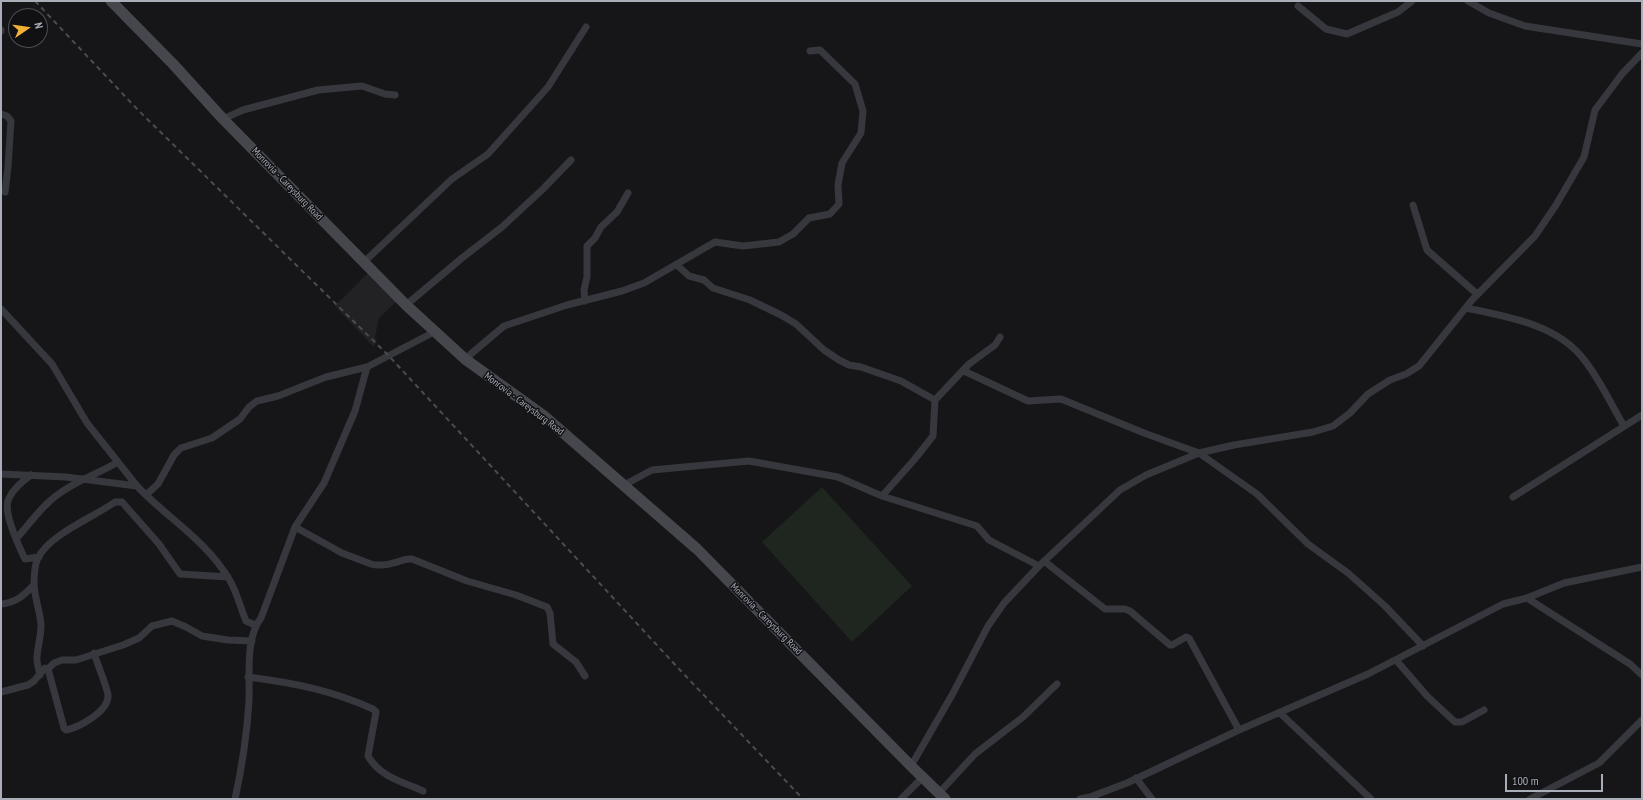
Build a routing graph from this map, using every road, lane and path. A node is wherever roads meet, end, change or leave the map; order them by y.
1 (111, 1) edge
2 (1412, 1) edge
3 (1468, 1) edge
4 (1298, 6) dead end
5 (586, 28) dead end
6 (1642, 44) edge
7 (810, 51) dead end
8 (1642, 53) edge
9 (395, 95) dead end
10 (1, 114) edge
11 (223, 119) junction
12 (570, 160) dead end
13 (5, 192) dead end
14 (628, 193) dead end
15 (1413, 205) dead end
16 (364, 262) junction
17 (677, 265) junction
18 (1478, 294) junction
19 (585, 301) junction
20 (406, 305) junction
21 (1466, 308) junction
22 (1, 309) edge
23 (434, 332) junction
24 (1000, 337) dead end
25 (465, 359) junction
26 (367, 367) junction
27 (964, 370) junction
28 (935, 400) junction
29 (1642, 415) edge
30 (1624, 426) junction
31 (1199, 453) junction
32 (118, 462) junction
33 (1, 474) edge
34 (31, 475) junction
35 (84, 479) junction
36 (624, 485) junction
37 (137, 486) junction
38 (146, 495) junction
39 (882, 496) junction
40 (1514, 497) dead end
41 (295, 527) junction
42 (16, 539) junction
43 (39, 557) junction
44 (1041, 563) junction
45 (1642, 567) edge
46 (228, 577) junction
47 (34, 585) junction
48 (1527, 598) junction
49 (1, 604) edge
50 (254, 625) junction
51 (252, 641) junction
52 (1423, 646) junction
53 (94, 653) junction
54 (1396, 660) junction
55 (48, 669) junction
56 (40, 674) junction
57 (1642, 675) edge
58 (248, 676) junction
59 (585, 676) dead end
60 (1057, 684) dead end
61 (1, 692) edge
62 (1484, 710) dead end
63 (1280, 713) junction
64 (1642, 720) edge
65 (1239, 730) junction
66 (911, 766) junction
67 (922, 778) junction
68 (1136, 778) junction
69 (423, 791) dead end
70 (942, 796) edge
71 (235, 799) edge
72 (901, 799) edge
73 (1080, 799) edge
74 (1152, 799) edge
75 (1371, 799) edge
76 (1530, 799) edge

1 - 11 main road, Monrovia - Careysburg Road
2 - 4 street
3 - 6 street
5 - 16 street
7 - 17 street
8 - 18 street
9 - 11 street
10 - 13 street
11 - 16 main road, Monrovia - Careysburg Road
12 - 20 street
14 - 19 street
15 - 18 street
16 - 20 main road, Monrovia - Careysburg Road
17 - 19 street
17 - 28 street
18 - 21 street
19 - 25 street
20 - 23 main road, Monrovia - Careysburg Road
21 - 30 street
21 - 31 street
22 - 32 street
23 - 25 main road, Monrovia - Careysburg Road
23 - 26 street
24 - 27 street
25 - 36 main road, Monrovia - Careysburg Road
26 - 38 street
26 - 41 street
27 - 28 street
27 - 31 street
28 - 39 street
29 - 30 street
30 - 40 street
31 - 44 street
31 - 52 street
32 - 35 street
32 - 37 street
33 - 34 street
34 - 35 street
34 - 42 street
35 - 37 street
35 - 42 street
36 - 39 street
36 - 66 main road, Monrovia - Careysburg Road
37 - 38 street
38 - 46 street
39 - 44 street
41 - 50 street
41 - 59 street
42 - 43 street
43 - 46 street
43 - 47 street
44 - 65 street
44 - 66 street
45 - 48 street
46 - 50 street
47 - 49 street
47 - 56 street
48 - 52 street
48 - 57 street
50 - 51 street
51 - 53 street
51 - 58 street
52 - 54 street
53 - 55 street
53 - 55 street
54 - 62 street
54 - 63 street
55 - 56 street
56 - 61 street
58 - 69 street
58 - 71 street
60 - 70 street
63 - 65 street
63 - 75 street
64 - 76 street
65 - 68 street
66 - 67 main road, Monrovia - Careysburg Road
67 - 70 main road, Monrovia - Careysburg Road
67 - 72 street
68 - 73 street
68 - 74 street

